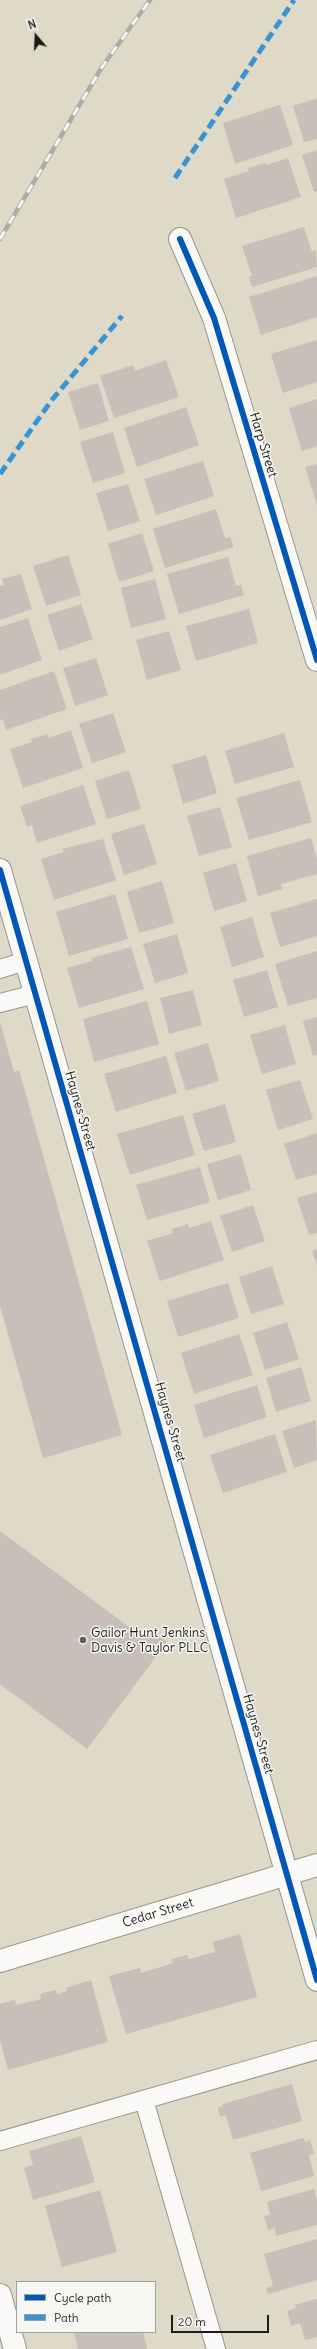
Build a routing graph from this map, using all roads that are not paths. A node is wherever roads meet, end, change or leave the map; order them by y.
1 (180, 239) dead end
2 (317, 660) edge
3 (0, 870) edge
4 (26, 961) junction
5 (0, 969) edge
6 (36, 994) junction
7 (0, 1003) edge
8 (317, 1865) edge
9 (287, 1874) junction
10 (0, 1961) edge
11 (317, 1980) edge
12 (317, 2050) edge
13 (144, 2100) junction
14 (0, 2141) edge
15 (0, 2295) edge
16 (15, 2349) edge
17 (216, 2349) edge

1 - 2 street, Harp Street
3 - 4 street, Haynes Street
4 - 5 lane
4 - 6 street, Haynes Street
6 - 7 lane
6 - 9 street, Haynes Street
8 - 9 street, Cedar Street
9 - 10 street, Cedar Street
9 - 11 street, Haynes Street
12 - 13 lane
13 - 14 lane
13 - 17 lane
15 - 16 street

